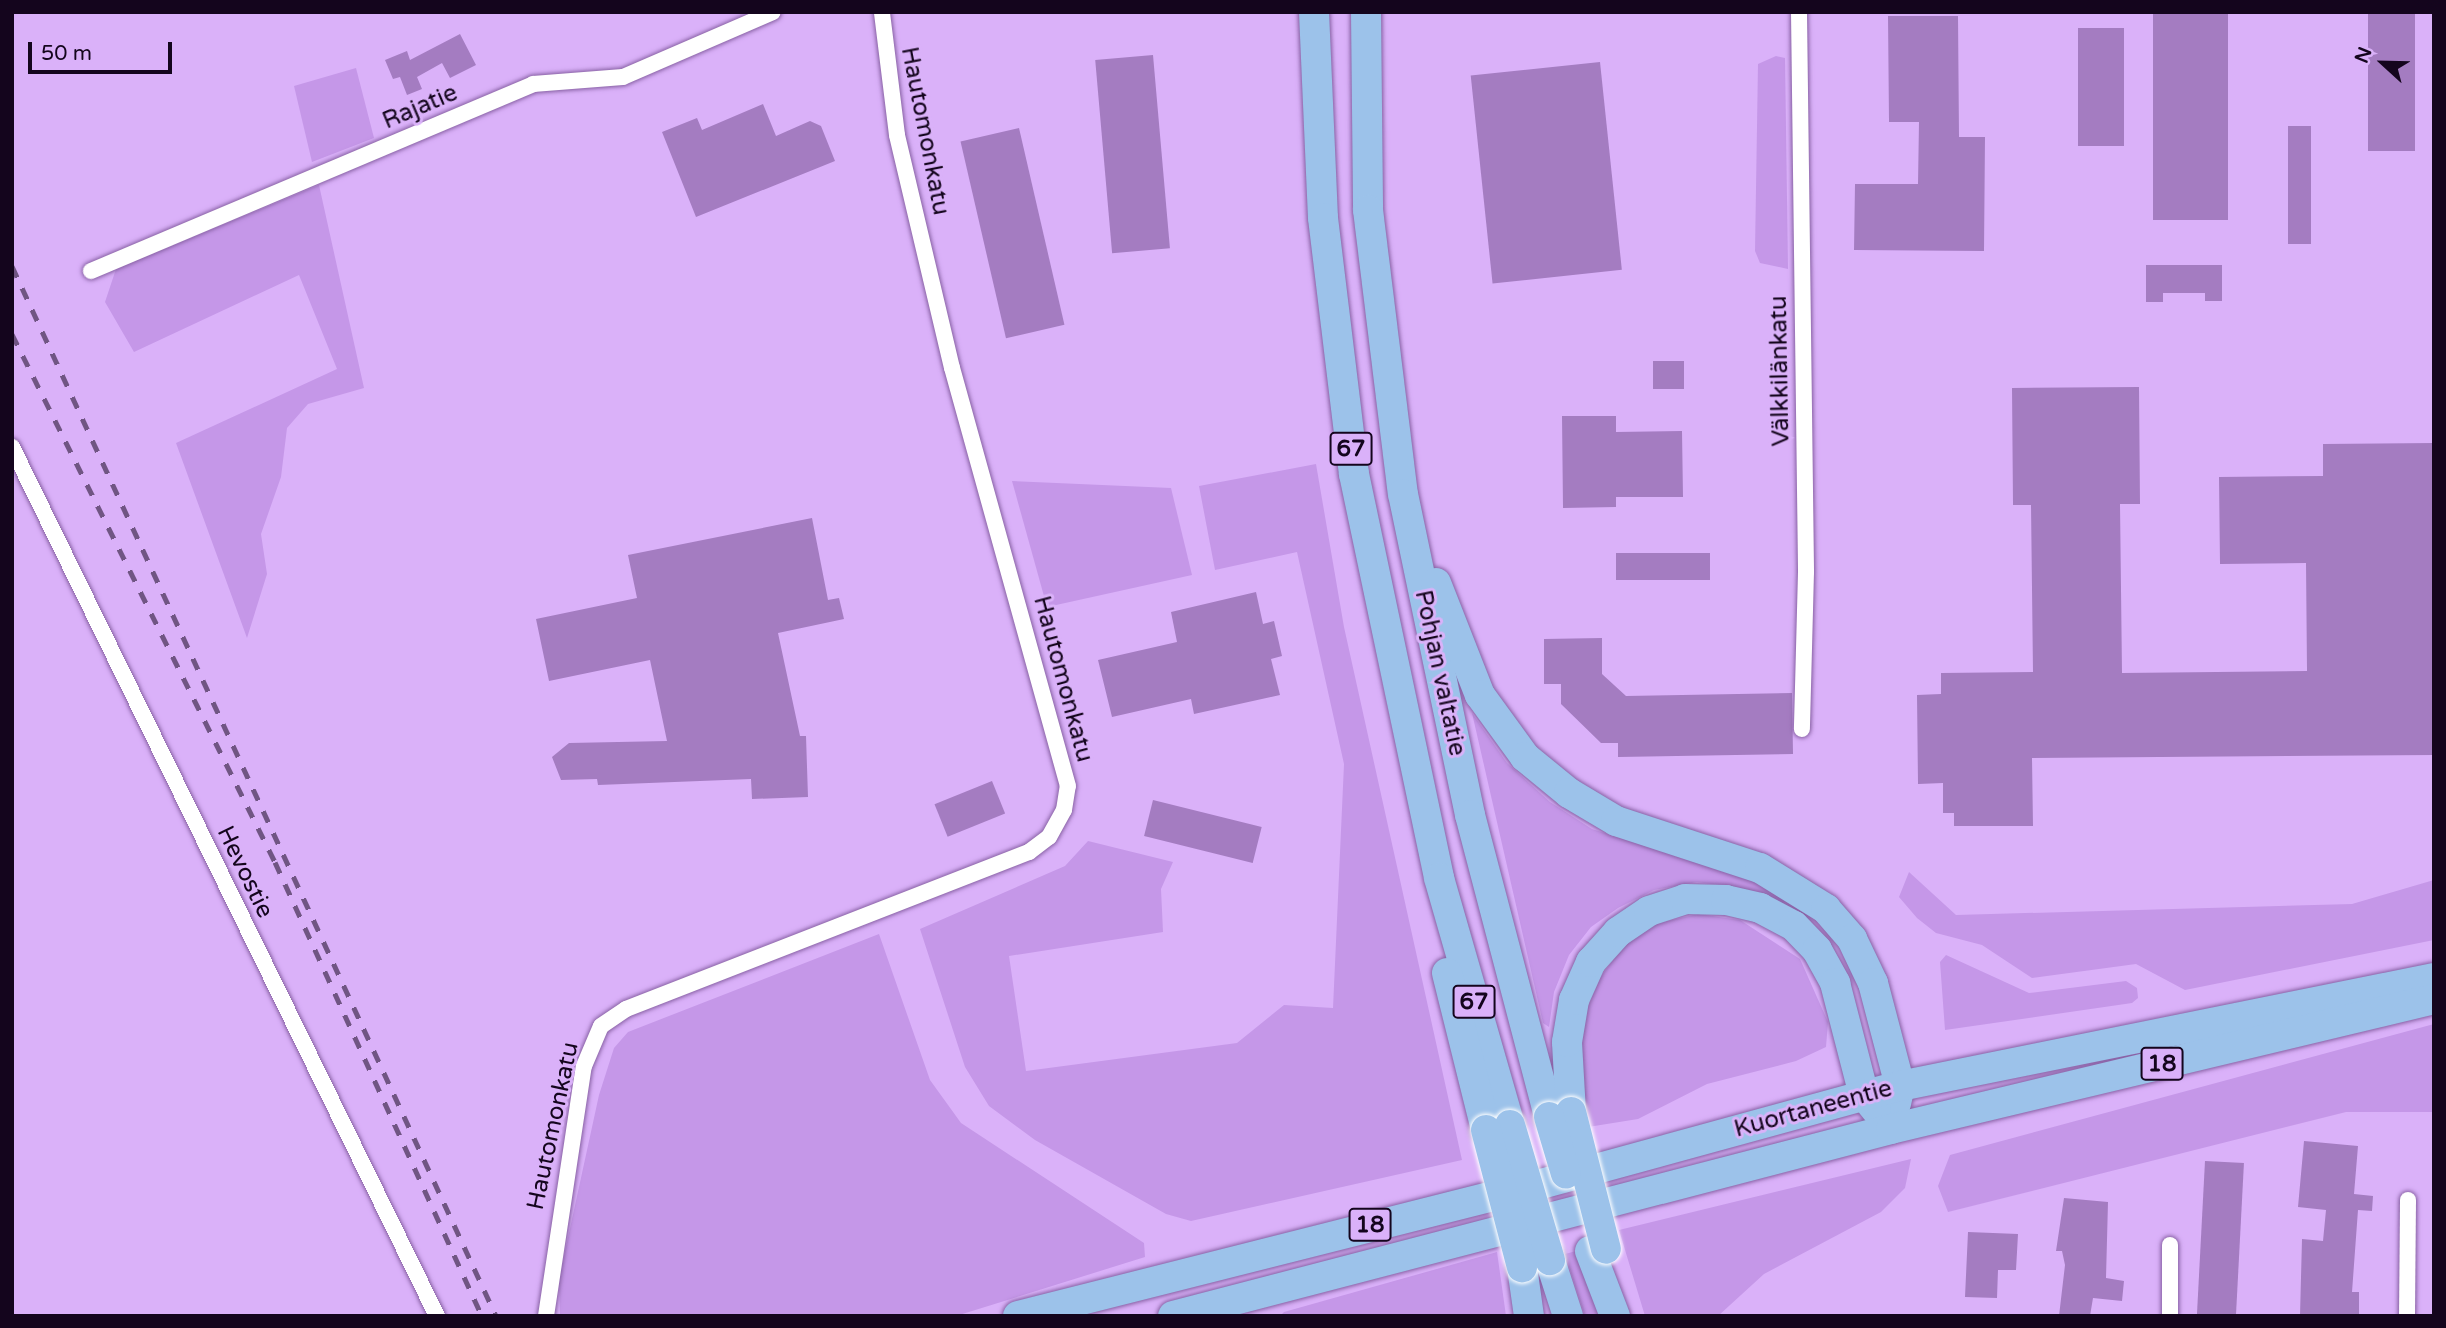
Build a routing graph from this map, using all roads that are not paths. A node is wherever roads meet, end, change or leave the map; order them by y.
1 (773, 12) edge
2 (882, 12) edge
3 (1314, 12) edge
4 (1366, 12) edge
5 (1799, 12) edge
6 (91, 271) dead end
7 (12, 447) edge
8 (1403, 494) junction
9 (1802, 729) dead end
10 (2434, 978) edge
11 (2434, 999) edge
12 (1900, 1086) junction
13 (1864, 1095) junction
14 (1560, 1114) junction
15 (1891, 1129) junction
16 (2408, 1200) dead end
17 (2170, 1245) dead end
18 (1598, 1250) junction
19 (1536, 1263) junction
20 (1199, 1266) junction
21 (1234, 1307) edge
22 (1187, 1314) edge
23 (437, 1316) edge
24 (545, 1316) edge
25 (1018, 1316) edge
26 (1529, 1316) edge
27 (1568, 1316) edge
28 (1615, 1316) edge
29 (1621, 1316) edge
30 (2169, 1316) edge
31 (2407, 1316) edge

1 - 6 street, Rajatie
2 - 24 street, Hautomonkatu
3 - 19 highway, Pohjan valtatie / 67, bridge
4 - 8 highway, Pohjan valtatie / 67
5 - 9 street, Välkkilänkatu
7 - 23 street, Hevostie
8 - 12 highway
8 - 14 highway, Pohjan valtatie / 67
10 - 12 highway, Kuortaneentie / 18
11 - 15 highway, Kuortaneentie / 18
12 - 13 highway, Kuortaneentie / 18
12 - 15 highway
13 - 14 highway
13 - 15 highway
13 - 20 highway, Kuortaneentie / 18
14 - 18 highway, Pohjan valtatie / 67, bridge
15 - 21 highway, Kuortaneentie / 18
16 - 31 street
17 - 30 street
18 - 28 highway, Pohjan valtatie / 67
18 - 29 highway
19 - 26 highway
19 - 27 highway, Pohjan valtatie / 67
20 - 21 highway
20 - 22 highway
20 - 25 highway, 18
21 - 22 highway, 18

